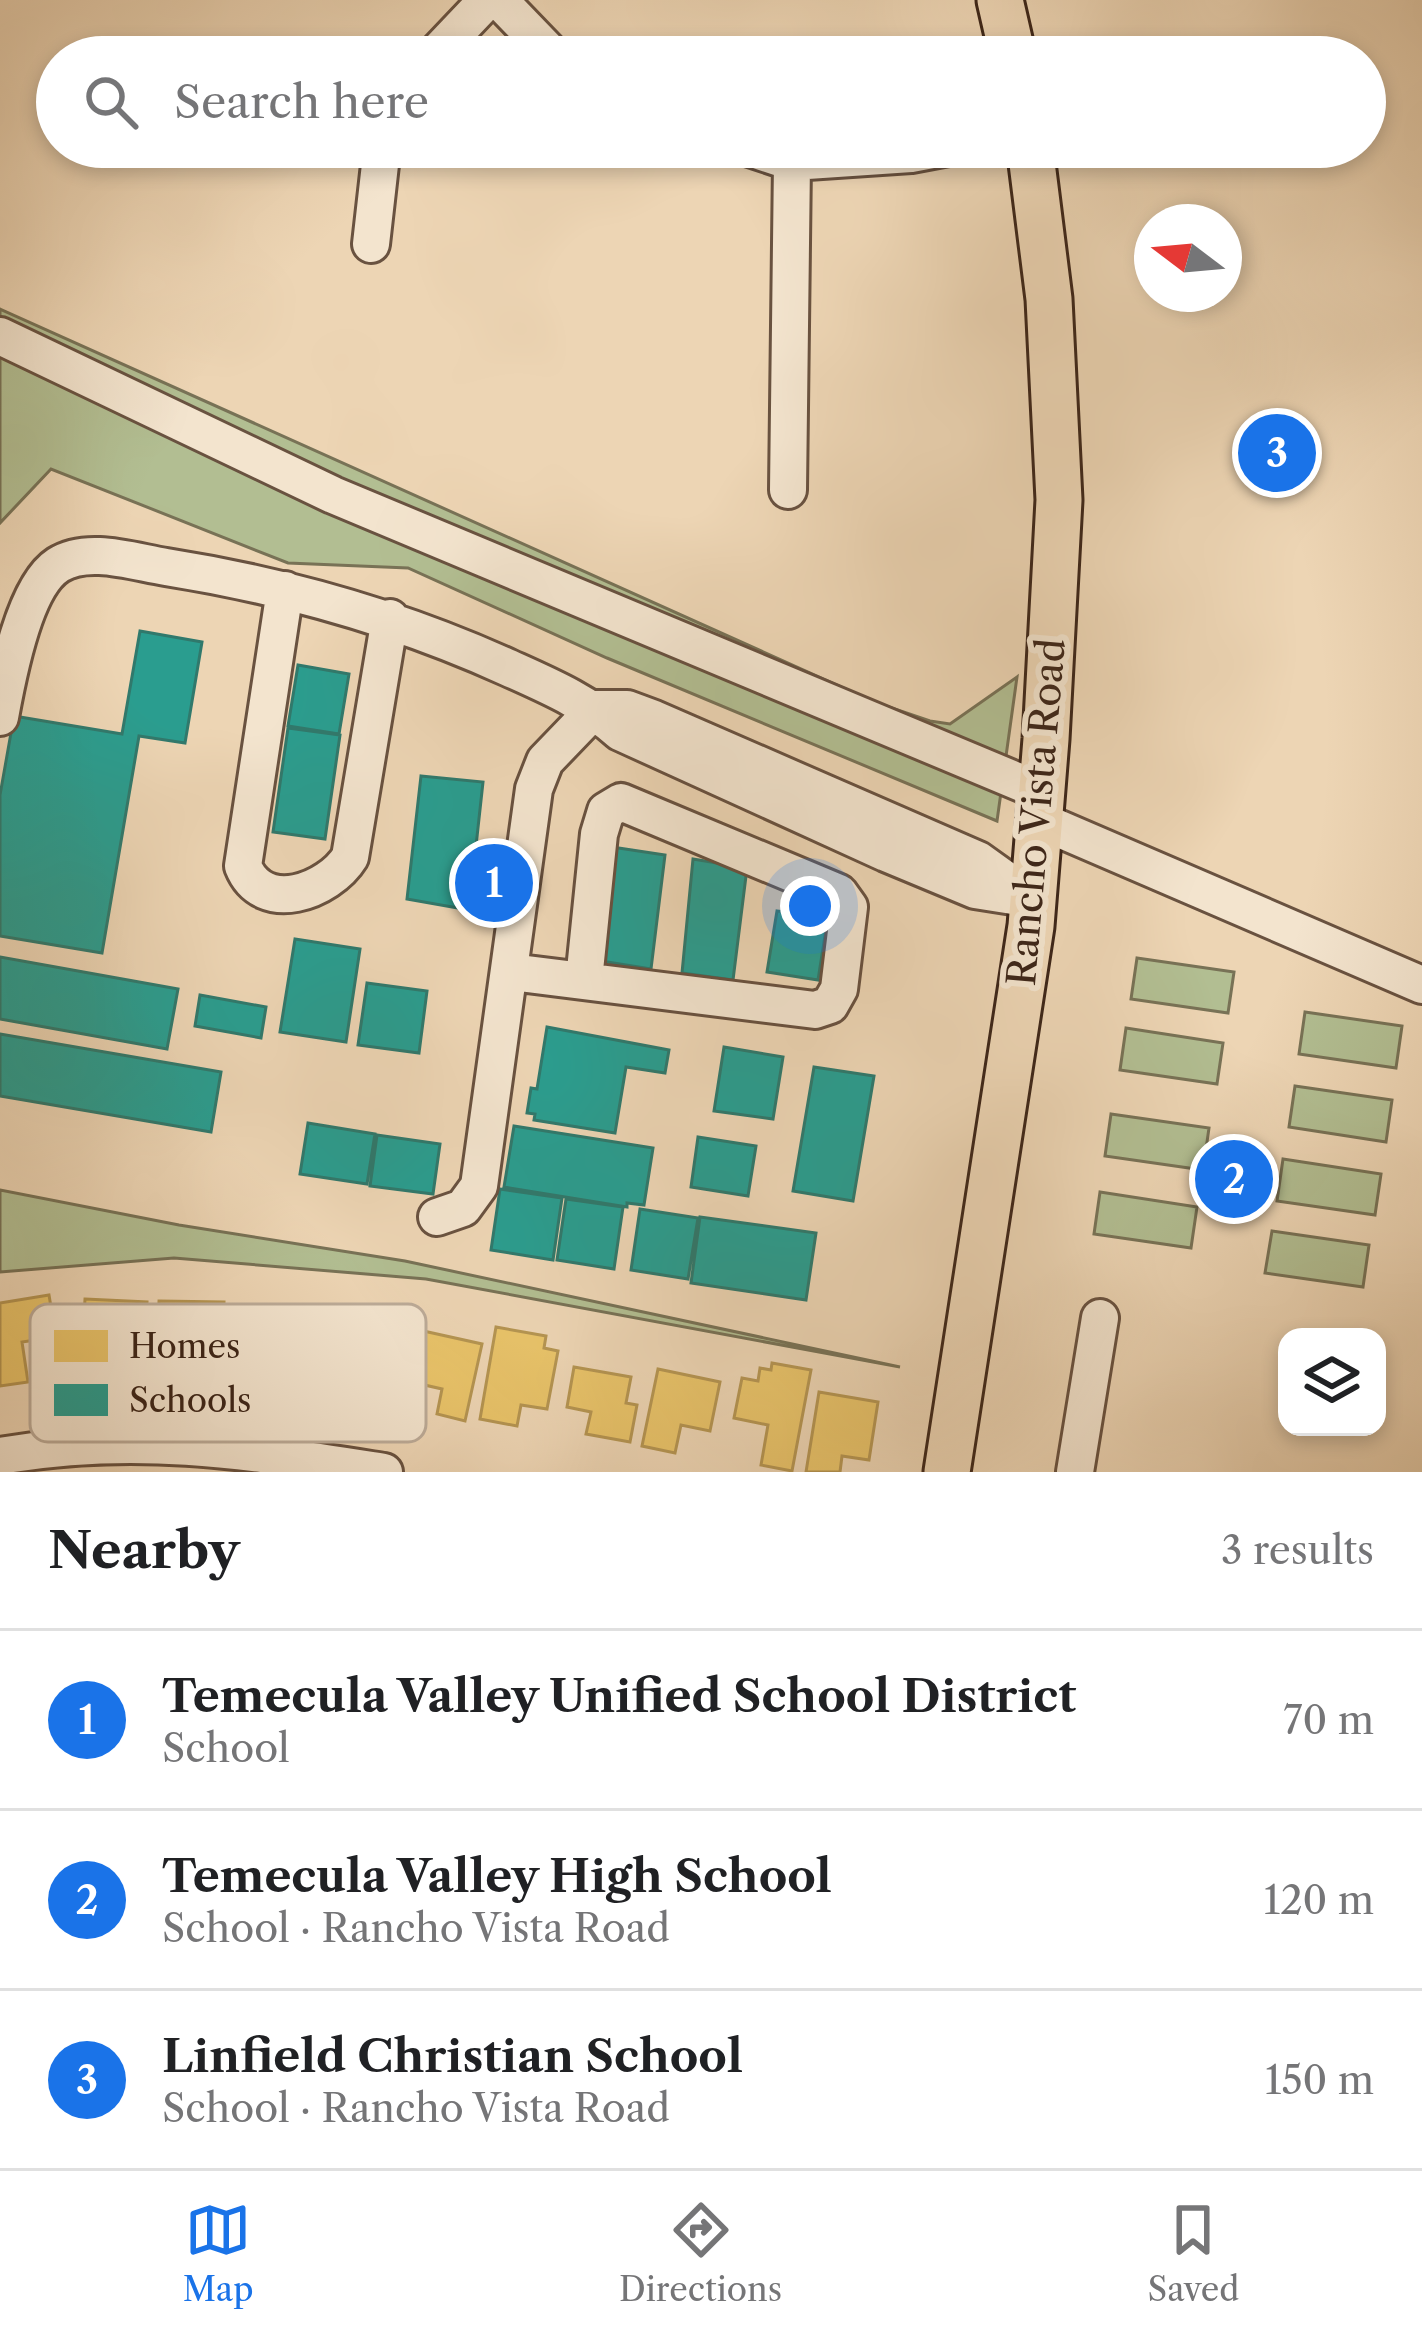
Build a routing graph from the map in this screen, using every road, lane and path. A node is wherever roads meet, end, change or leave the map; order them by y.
1 (488, 0) edge
2 (499, 0) edge
3 (1000, 0) edge
4 (454, 36) edge
5 (534, 36) edge
6 (1008, 36) edge
7 (379, 168) edge
8 (792, 168) edge
9 (1032, 168) edge
10 (370, 244) dead end
11 (0, 336) edge
12 (788, 490) dead end
13 (285, 590) junction
14 (390, 619) junction
15 (595, 709) junction
16 (0, 717) edge
17 (1042, 807) junction
18 (1034, 899) junction
19 (511, 972) junction
20 (584, 980) junction
21 (1422, 986) edge
22 (437, 1217) dead end
23 (1100, 1318) dead end
24 (0, 1456) edge
25 (384, 1472) edge
26 (947, 1472) edge
27 (1075, 1472) edge

1 - 4 street
2 - 5 street
3 - 6 main road
7 - 10 street
8 - 12 street
9 - 17 main road, Rancho Vista Road
11 - 17 street
13 - 14 street
13 - 14 street
13 - 16 street
14 - 15 street
15 - 18 street
15 - 19 street
17 - 18 main road, Rancho Vista Road
17 - 21 street
18 - 26 main road, Rancho Vista Road
19 - 20 street
19 - 22 street
20 - 20 street
23 - 27 street
24 - 25 street

